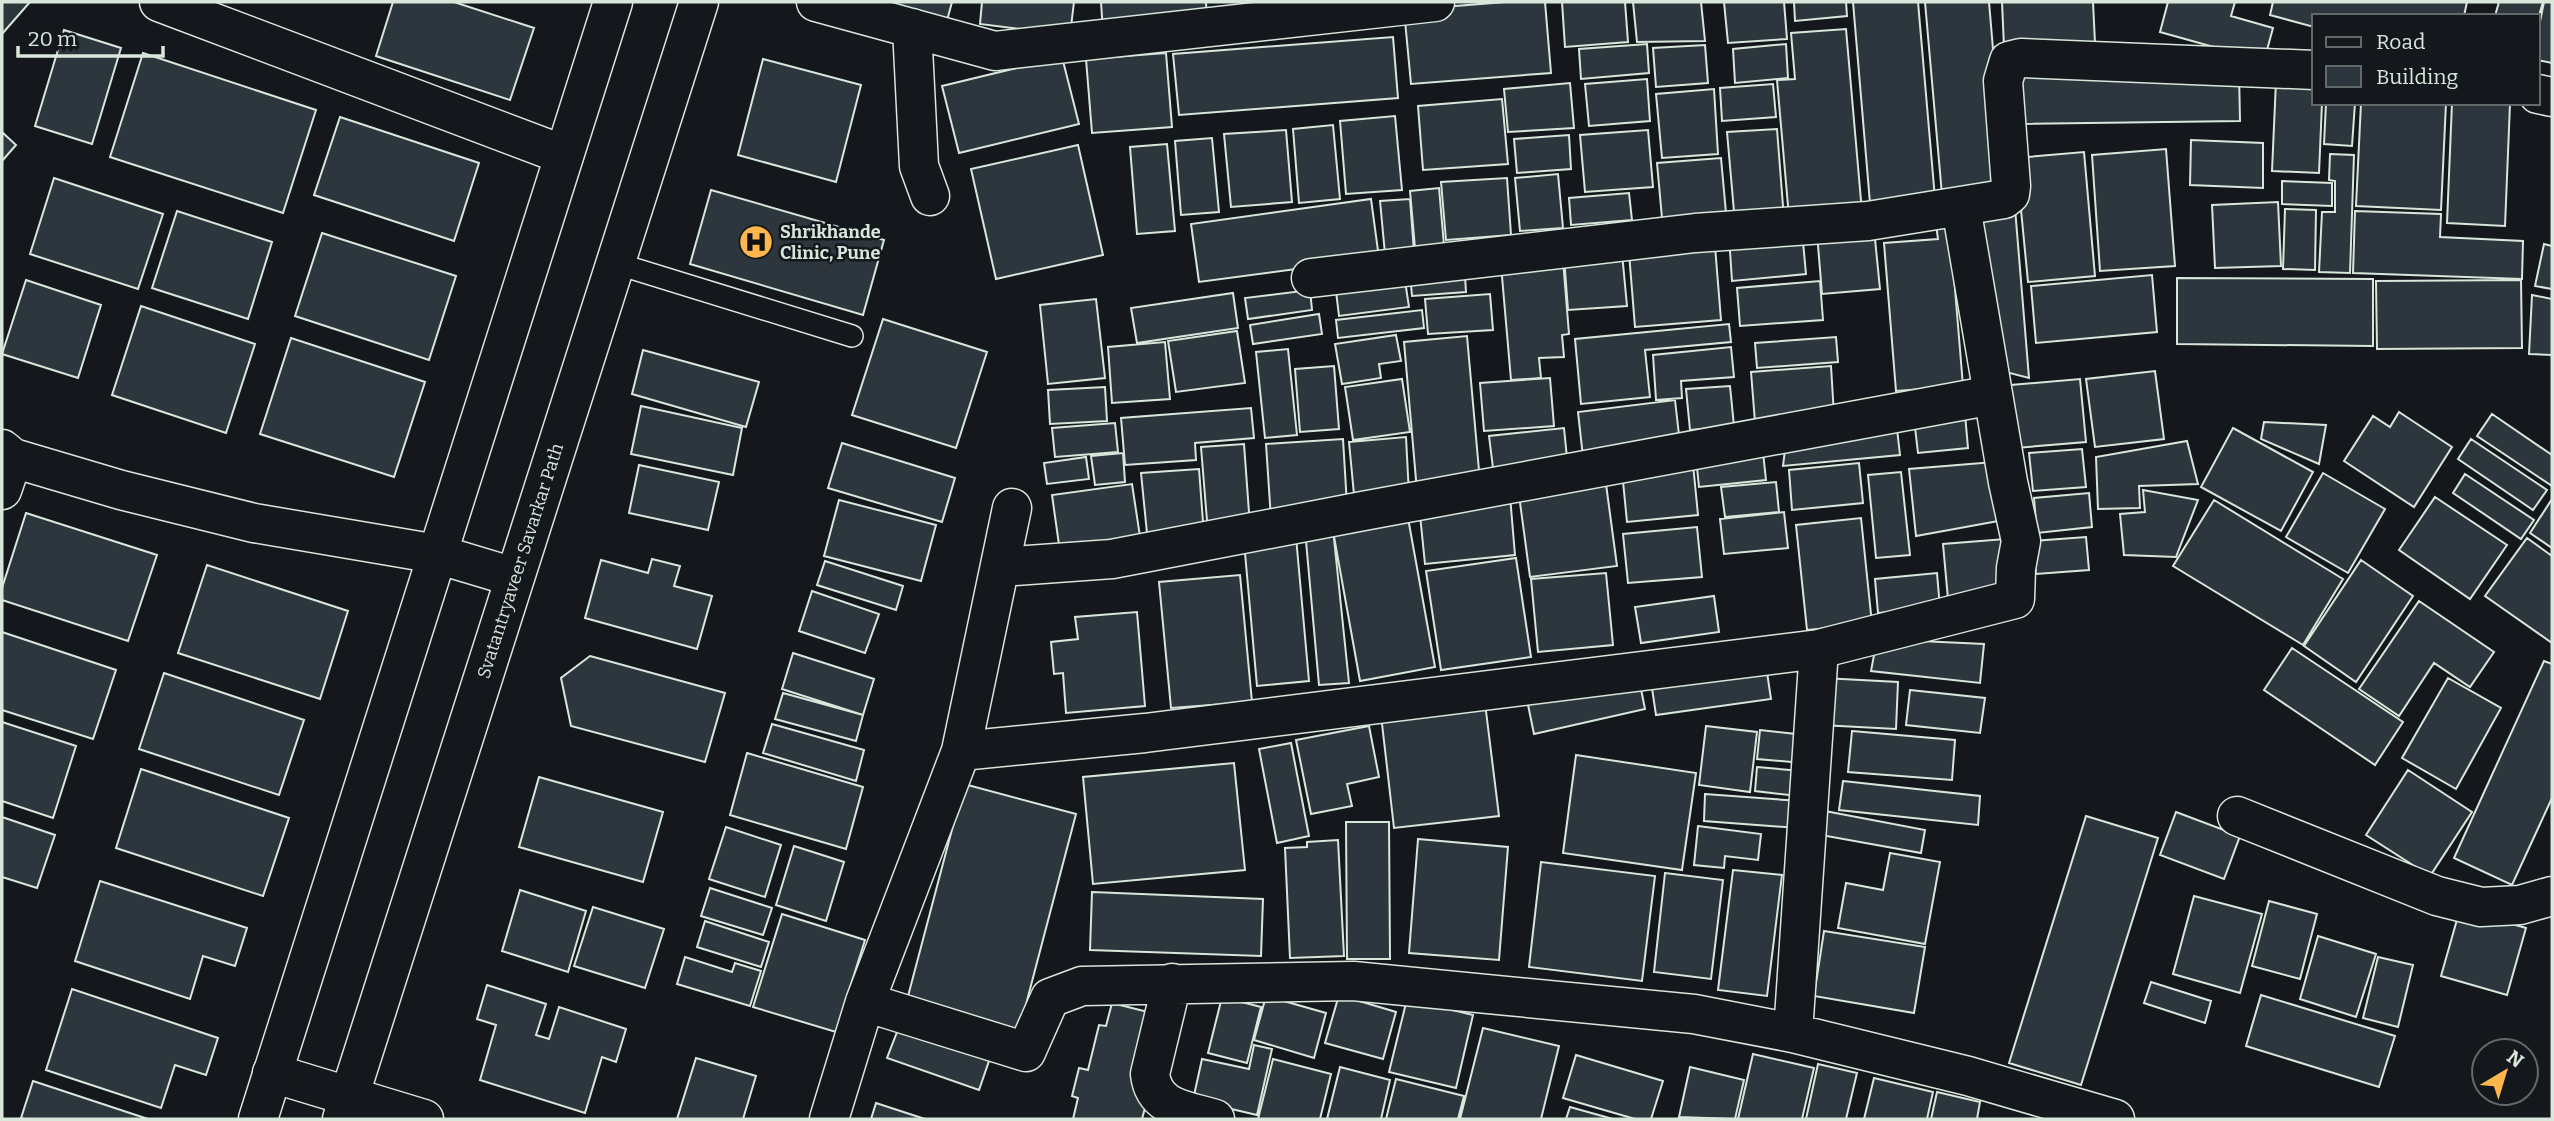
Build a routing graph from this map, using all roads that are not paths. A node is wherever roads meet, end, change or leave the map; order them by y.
1 (159, 2) edge
2 (612, 2) edge
3 (699, 2) edge
4 (816, 2) edge
5 (1435, 2) edge
6 (912, 28) junction
7 (2312, 70) edge
8 (564, 155) junction
9 (930, 196) dead end
10 (1961, 207) junction
11 (615, 263) junction
12 (1311, 278) dead end
13 (852, 336) dead end
14 (1993, 395) junction
15 (5, 466) edge
16 (1012, 508) dead end
17 (437, 554) junction
18 (1000, 567) junction
19 (514, 577) junction
20 (1819, 649) junction
21 (961, 751) junction
22 (2236, 816) dead end
23 (2552, 896) edge
24 (1171, 983) junction
25 (865, 1002) junction
26 (1793, 1033) junction
27 (272, 1073) junction
28 (346, 1108) edge
29 (258, 1119) edge
30 (424, 1119) edge
31 (829, 1119) edge
32 (1215, 1119) edge
33 (2115, 1119) edge

1 - 8 street
2 - 8 street
3 - 11 street, Svatantryaveer Savarkar Path
4 - 6 street
5 - 6 street
6 - 9 street
7 - 10 street
8 - 17 street
10 - 12 street
10 - 14 street
11 - 13 lane
11 - 19 street, Svatantryaveer Savarkar Path
14 - 18 street
14 - 20 street
15 - 17 street
16 - 18 street
17 - 19 street
17 - 27 street
18 - 21 street
19 - 28 street, Svatantryaveer Savarkar Path
20 - 21 street
20 - 26 street
21 - 25 street
22 - 23 street
24 - 25 street
24 - 26 street
24 - 32 street
25 - 31 street
26 - 33 street
27 - 28 street
27 - 29 street
28 - 30 street

